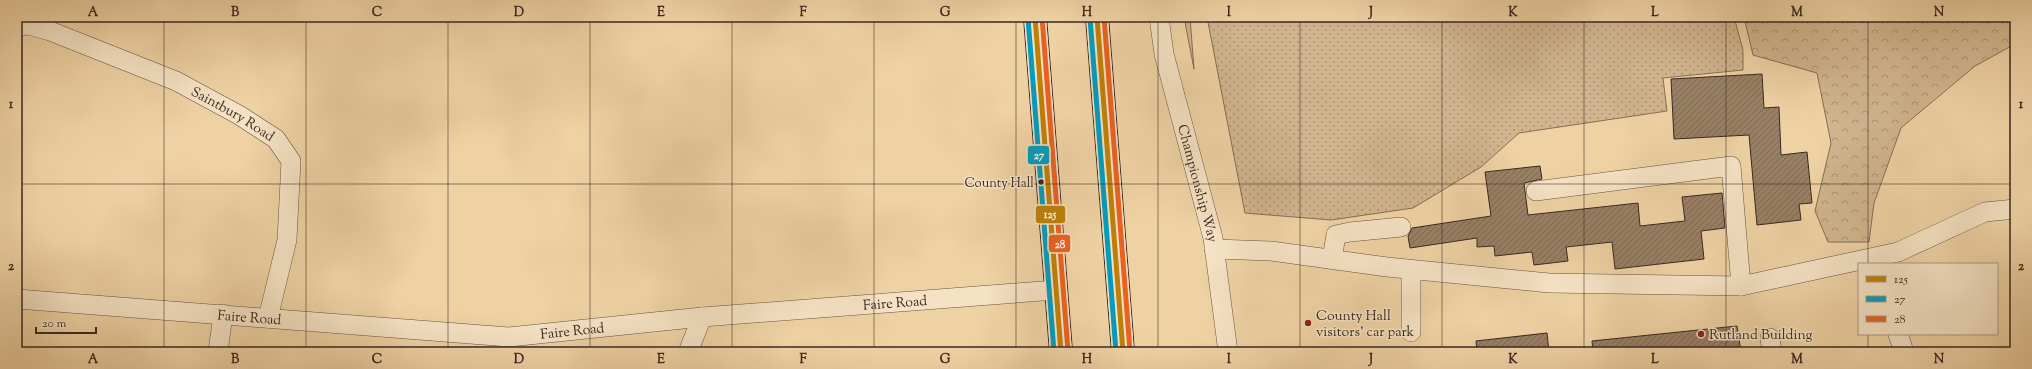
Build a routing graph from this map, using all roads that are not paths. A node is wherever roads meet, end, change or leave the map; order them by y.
1 (1035, 17) edge
2 (1097, 17) edge
3 (1159, 17) edge
4 (17, 26) edge
5 (1536, 190) dead end
6 (2015, 209) edge
7 (1401, 227) dead end
8 (1214, 249) junction
9 (1332, 260) junction
10 (1870, 261) edge
11 (1858, 263) edge
12 (1860, 263) edge
13 (1411, 270) junction
14 (1741, 286) junction
15 (1056, 290) junction
16 (17, 299) edge
17 (223, 314) junction
18 (702, 317) junction
19 (268, 318) junction
20 (1411, 332) dead end
21 (1898, 335) edge
22 (218, 352) edge
23 (688, 352) edge
24 (1061, 352) edge
25 (1123, 352) edge
26 (1228, 352) edge
27 (1904, 352) edge

1 - 15 highway
2 - 25 highway
3 - 8 street, Championship Way
4 - 19 street, Saintbury Road
5 - 14 street
6 - 10 street
7 - 9 street
8 - 9 street
8 - 26 street, Championship Way
9 - 13 street
10 - 12 street
11 - 14 street
13 - 14 street
13 - 20 street
15 - 18 street, Faire Road
15 - 24 highway
16 - 17 street, Faire Road
17 - 19 street, Faire Road
17 - 22 street
18 - 19 street, Faire Road
18 - 23 street
21 - 27 street

